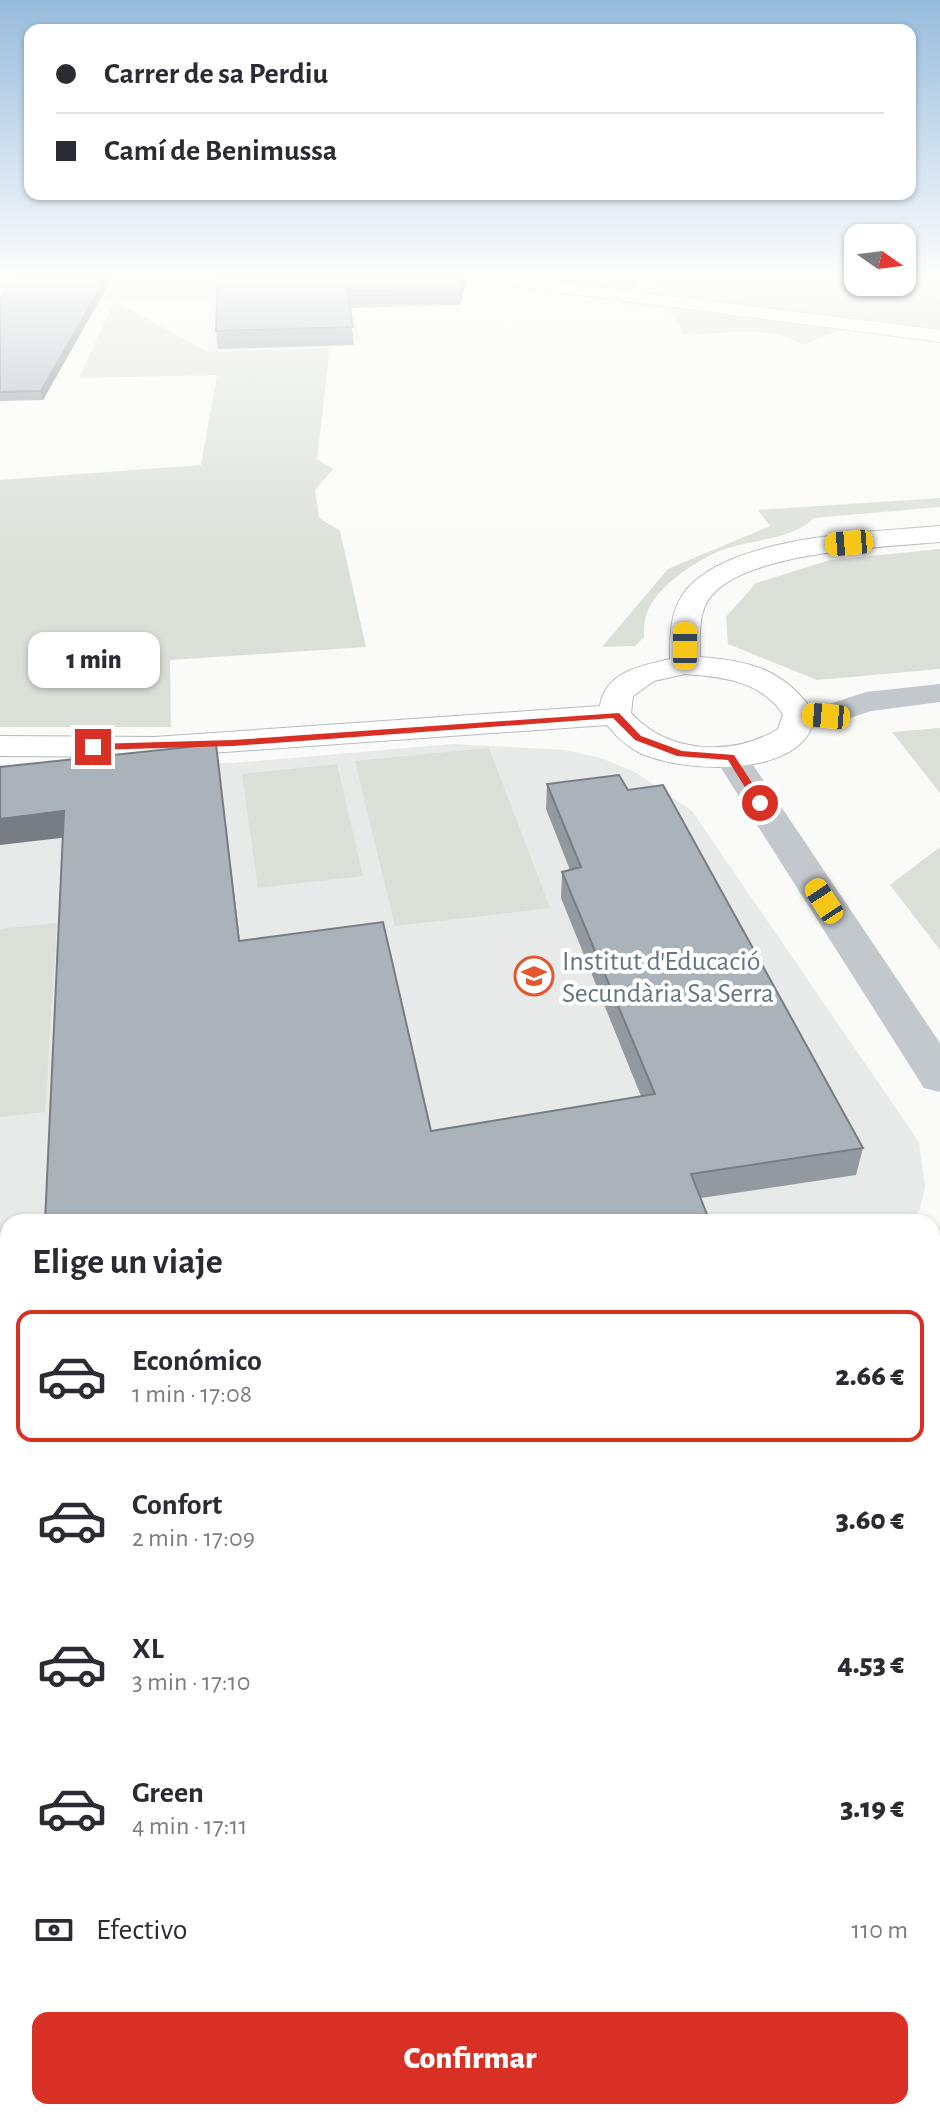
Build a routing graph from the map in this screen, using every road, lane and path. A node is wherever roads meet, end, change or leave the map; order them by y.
1 (940, 534) edge
2 (685, 665) junction
3 (940, 693) edge
4 (799, 714) junction
5 (615, 715) junction
6 (0, 746) edge
7 (731, 757) junction
8 (940, 1077) edge

1 - 2 street
2 - 4 street
2 - 5 street
3 - 4 street
4 - 7 street
5 - 6 street
5 - 7 street
7 - 8 street

